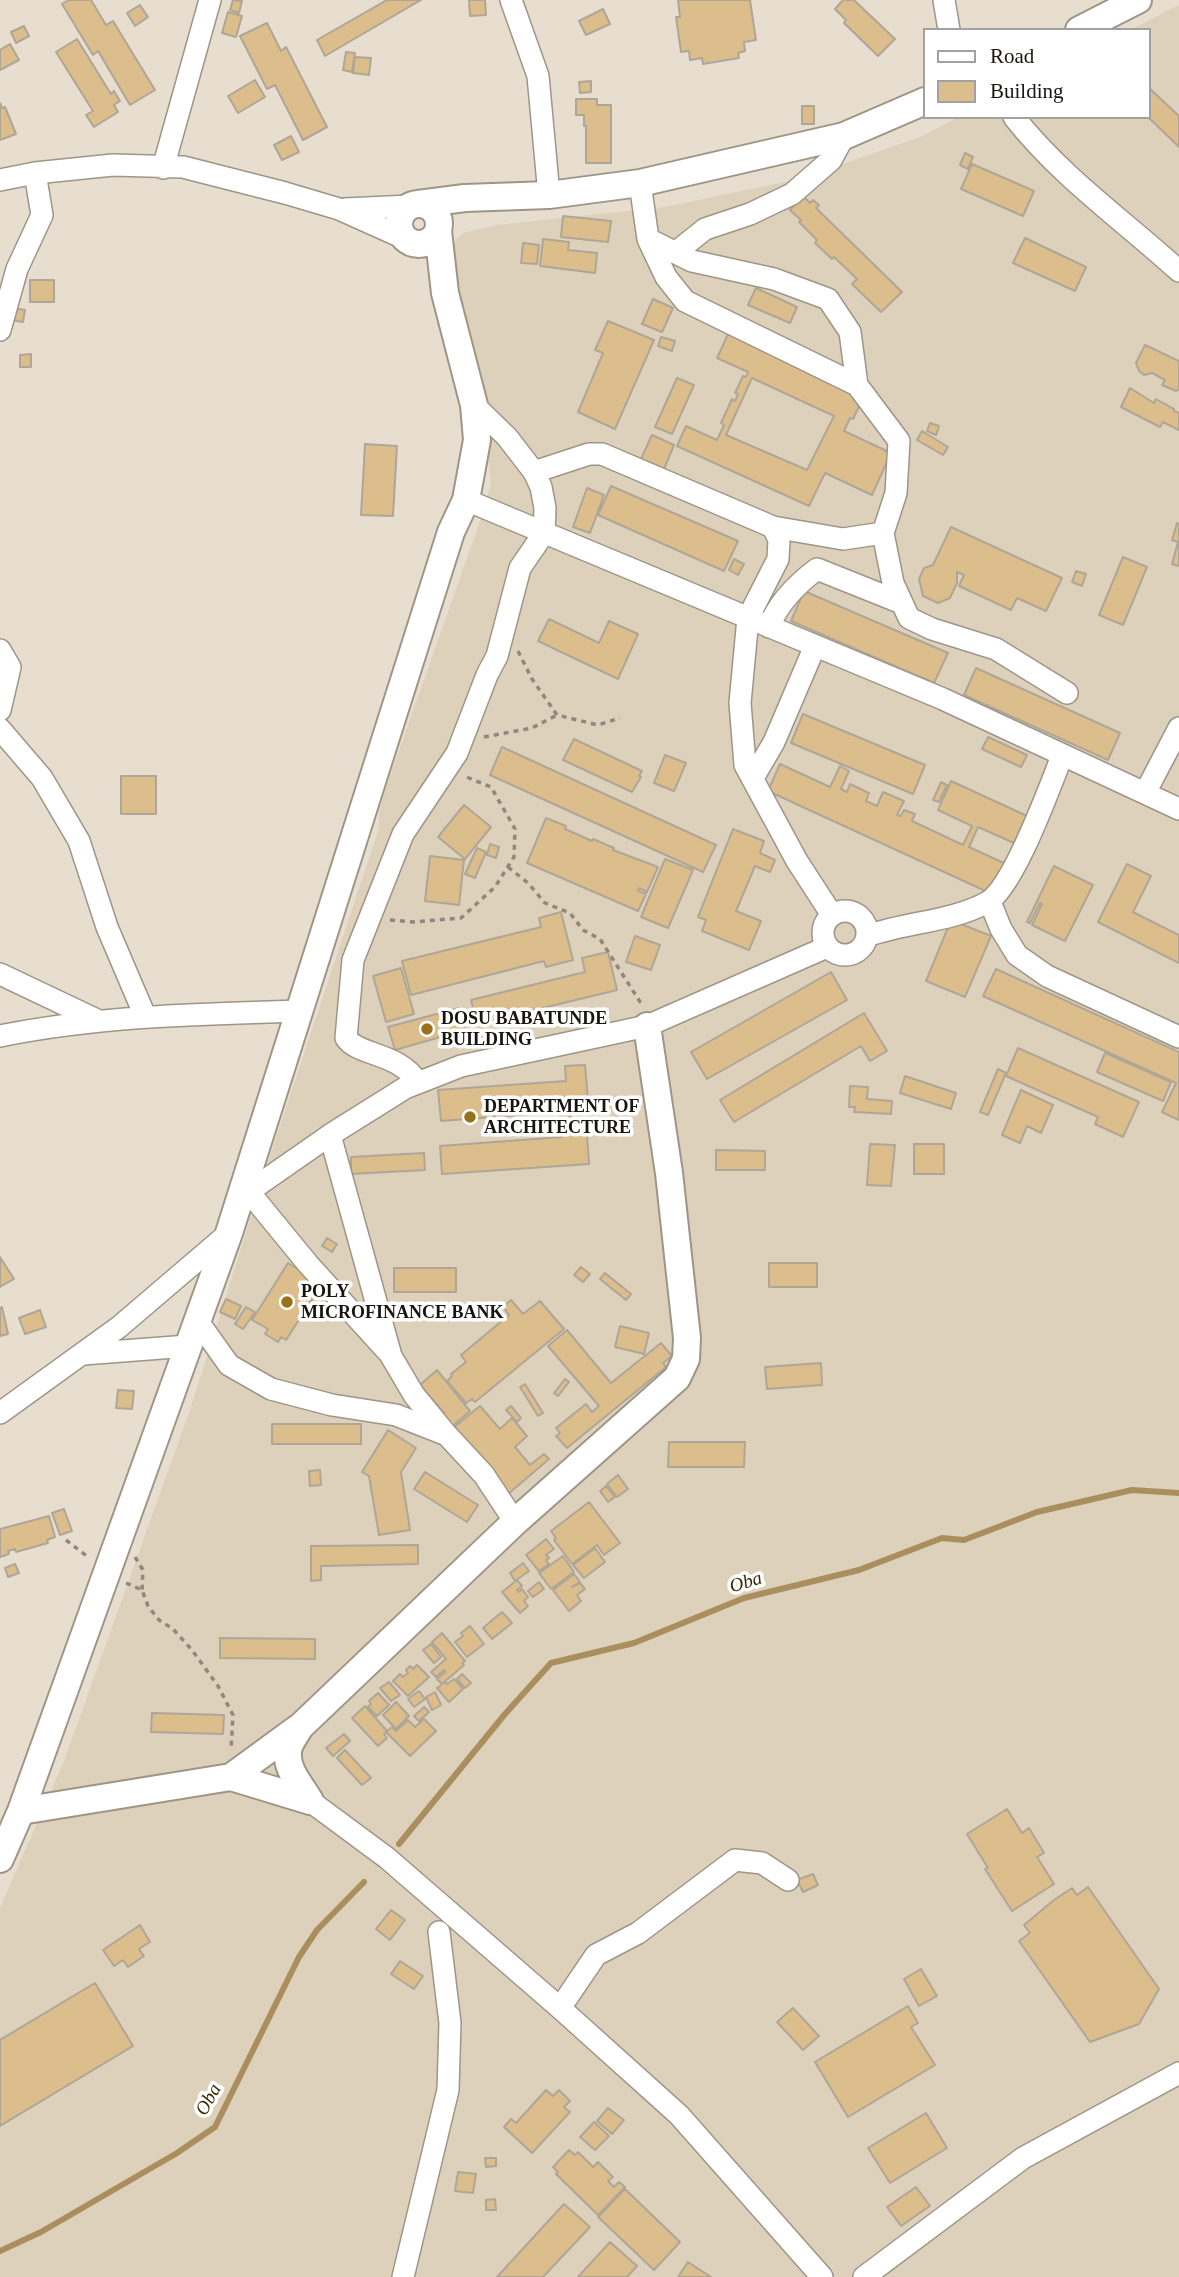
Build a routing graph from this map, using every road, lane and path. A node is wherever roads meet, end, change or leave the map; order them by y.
1 (210, 0) edge
2 (511, 0) edge
3 (944, 0) edge
4 (1138, 0) edge
5 (949, 28) edge
6 (1083, 28) edge
7 (923, 102) edge
8 (1016, 119) edge
9 (844, 136) junction
10 (163, 168) junction
11 (35, 173) junction
12 (0, 180) edge
13 (640, 183) junction
14 (549, 195) junction
15 (490, 199) junction
16 (414, 205) junction
17 (339, 209) junction
18 (439, 228) junction
19 (648, 239) junction
20 (410, 241) junction
21 (675, 253) junction
22 (1179, 271) edge
23 (445, 293) junction
24 (0, 330) edge
25 (857, 385) junction
26 (474, 405) junction
27 (534, 472) junction
28 (466, 500) junction
29 (773, 527) junction
30 (544, 533) junction
31 (883, 533) junction
32 (902, 603) junction
33 (748, 618) junction
34 (506, 624) junction
35 (769, 627) junction
36 (815, 646) junction
37 (0, 650) edge
38 (1067, 693) dead end
39 (0, 710) edge
40 (557, 715) junction
41 (620, 718) dead end
42 (1179, 728) edge
43 (0, 729) edge
44 (462, 741) junction
45 (1062, 756) junction
46 (449, 765) junction
47 (753, 778) junction
48 (1145, 793) junction
49 (1179, 809) edge
50 (509, 867) junction
51 (990, 902) junction
52 (832, 915) junction
53 (371, 919) junction
54 (867, 936) junction
55 (827, 947) junction
56 (0, 974) edge
57 (299, 1011) junction
58 (0, 1016) edge
59 (145, 1016) junction
60 (99, 1021) junction
61 (647, 1026) junction
62 (24, 1031) junction
63 (0, 1036) edge
64 (1179, 1037) edge
65 (418, 1083) junction
66 (330, 1135) junction
67 (245, 1194) junction
68 (229, 1233) junction
69 (197, 1320) junction
70 (188, 1346) junction
71 (81, 1354) junction
72 (391, 1356) junction
73 (0, 1413) edge
74 (447, 1435) junction
75 (515, 1522) junction
76 (66, 1539) dead end
77 (107, 1573) junction
78 (300, 1727) junction
79 (232, 1777) junction
80 (310, 1801) junction
81 (10, 1816) edge
82 (0, 1859) edge
83 (788, 1880) dead end
84 (439, 1932) dead end
85 (560, 2008) junction
86 (1179, 2073) edge
87 (403, 2277) edge
88 (822, 2277) edge
89 (864, 2277) edge

1 - 10 street
2 - 14 street
3 - 5 street
4 - 6 street
7 - 9 street
8 - 22 street
9 - 13 street
9 - 21 street
10 - 11 street
10 - 17 street
11 - 12 street
11 - 24 street
13 - 14 street
13 - 19 street
14 - 15 street
15 - 16 street
15 - 18 street
16 - 17 street
16 - 18 street
16 - 20 street
17 - 20 street
18 - 20 street
18 - 23 street
19 - 21 street
19 - 25 street
20 - 23 street
21 - 25 street
23 - 26 street
25 - 31 street
26 - 27 street
26 - 28 street
27 - 29 street
27 - 30 street
28 - 30 street
28 - 57 street
29 - 31 street
29 - 33 street
30 - 33 street
30 - 34 street
31 - 32 street
32 - 35 street
32 - 38 street
33 - 35 street
33 - 47 street
34 - 40 path
34 - 44 street
35 - 36 street
36 - 45 street
36 - 47 street
37 - 39 street
40 - 41 path
40 - 44 path
42 - 48 street
43 - 59 street
44 - 46 street
45 - 48 street
45 - 51 street
46 - 50 path
46 - 53 street
47 - 52 street
48 - 49 street
50 - 53 path
50 - 61 path
51 - 54 street
51 - 64 street
52 - 54 street
52 - 55 street
53 - 65 street
54 - 55 street
55 - 61 street
56 - 60 street
57 - 59 street
57 - 67 street
58 - 62 street
59 - 60 street
60 - 62 street
61 - 65 street
61 - 75 street
62 - 63 street
65 - 66 street
66 - 67 street
66 - 72 street
67 - 68 street
67 - 72 street
68 - 69 street
68 - 71 street
69 - 70 street
69 - 74 street
70 - 71 street
70 - 77 street
71 - 73 street
72 - 74 street
74 - 75 street
75 - 78 street
76 - 77 path
77 - 79 path
77 - 81 street
78 - 79 street
78 - 80 street
79 - 80 street
79 - 81 street
80 - 85 street
81 - 82 street
83 - 85 street
84 - 87 street
85 - 88 street
86 - 89 street

